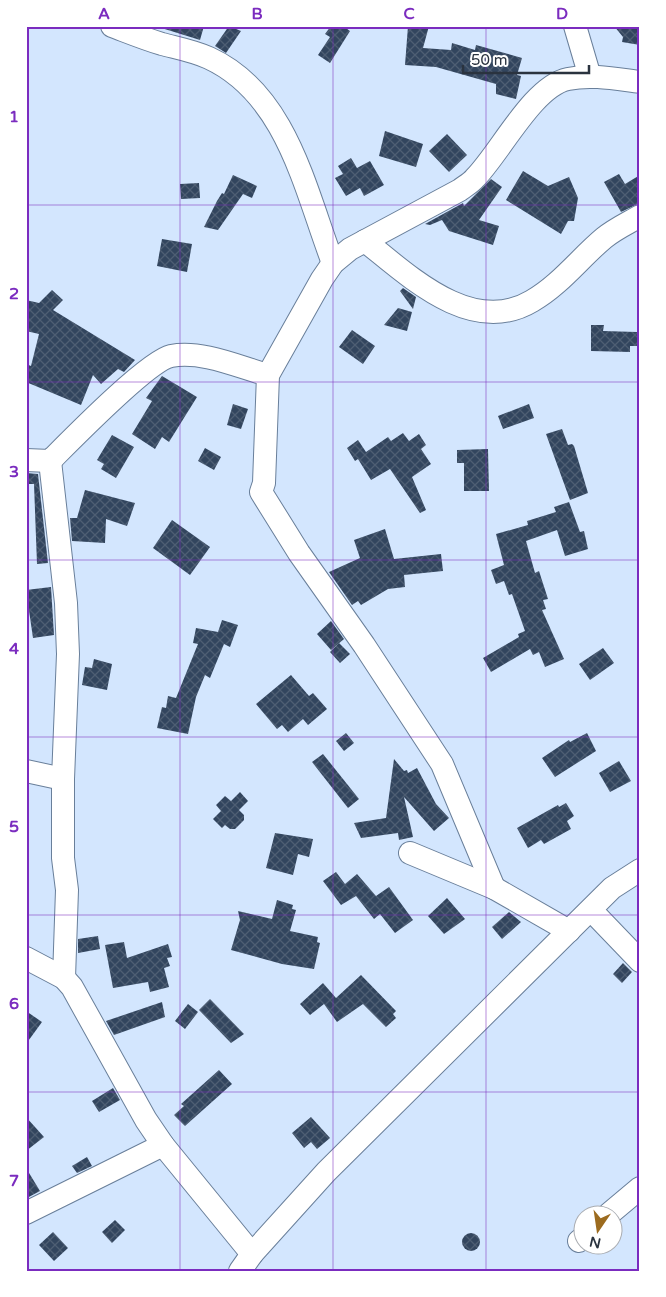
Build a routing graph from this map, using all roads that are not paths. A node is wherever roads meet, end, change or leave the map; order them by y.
1 (112, 26) edge
2 (575, 26) edge
3 (590, 77) junction
4 (640, 82) edge
5 (640, 216) edge
6 (364, 241) junction
7 (333, 263) junction
8 (268, 375) junction
9 (26, 460) edge
10 (50, 461) junction
11 (26, 771) edge
12 (64, 779) junction
13 (410, 853) dead end
14 (640, 870) edge
15 (494, 888) junction
16 (590, 910) junction
17 (569, 931) junction
18 (26, 958) edge
19 (640, 961) edge
20 (64, 978) junction
21 (163, 1145) junction
22 (640, 1188) edge
23 (621, 1204) edge
24 (26, 1213) edge
25 (246, 1262) edge

1 - 7 street
2 - 3 street
3 - 4 street
3 - 6 street
5 - 6 street
6 - 7 street
7 - 8 street
8 - 10 street
8 - 15 street
9 - 10 street
10 - 12 street
11 - 12 street
12 - 20 street
13 - 15 street
14 - 16 street
15 - 17 street
16 - 17 street
16 - 19 street
17 - 25 street
18 - 20 street
20 - 21 street
21 - 24 street
21 - 25 street
22 - 23 street

